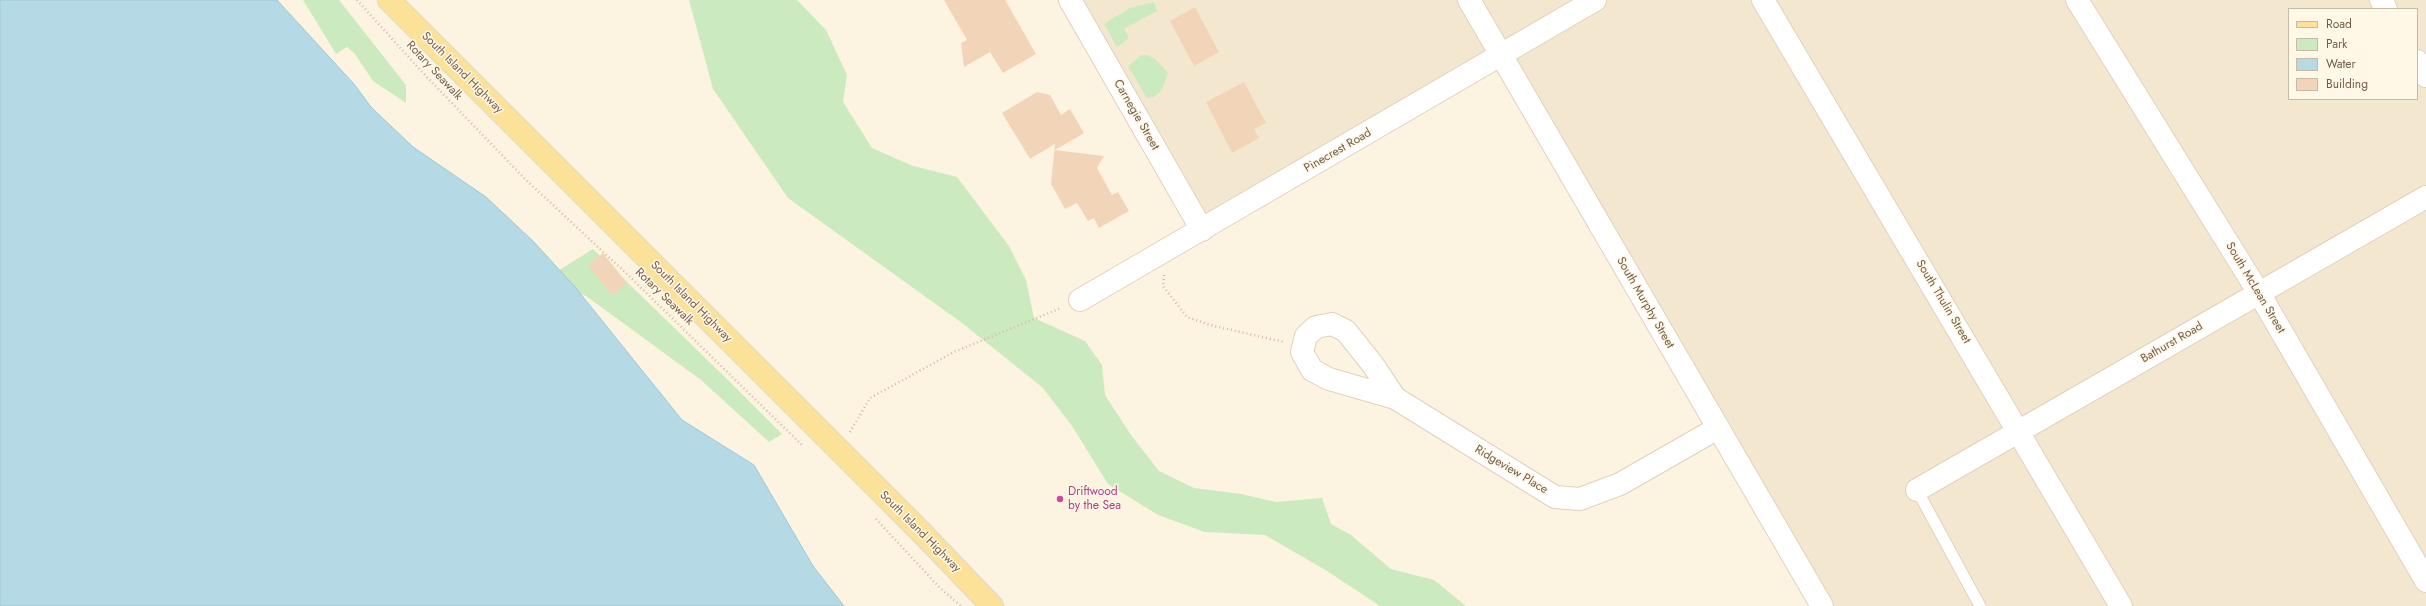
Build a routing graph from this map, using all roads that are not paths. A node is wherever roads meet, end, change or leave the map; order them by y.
1 (389, 0) edge
2 (1070, 0) edge
3 (1470, 0) edge
4 (1595, 0) edge
5 (1763, 0) edge
6 (2077, 0) edge
7 (1501, 55) junction
8 (2418, 63) edge
9 (2426, 76) edge
10 (2426, 197) edge
11 (1202, 230) junction
12 (2259, 294) junction
13 (1080, 300) road end
14 (1395, 398) junction
15 (1718, 428) junction
16 (2019, 431) junction
17 (1917, 490) joint
18 (2426, 580) edge
19 (992, 606) edge
20 (1822, 606) edge
21 (1980, 606) edge
22 (2121, 606) edge

1 - 19 main road, South Island Highway
2 - 11 street, Carnegie Street
3 - 7 street, South Murphy Street
4 - 7 street, Pinecrest Road
5 - 16 street, South Thulin Street
6 - 12 street, South McLean Street
7 - 11 street, Pinecrest Road
7 - 15 street, South Murphy Street
8 - 9 street
10 - 12 street, Bathurst Road
11 - 13 street, Pinecrest Road
12 - 16 street, Bathurst Road
12 - 18 street, South McLean Street
14 - 14 street, Ridgeview Place
14 - 15 street, Ridgeview Place
15 - 20 street, South Murphy Street
16 - 17 street, Bathurst Road
16 - 22 street, South Thulin Street
17 - 21 lane

